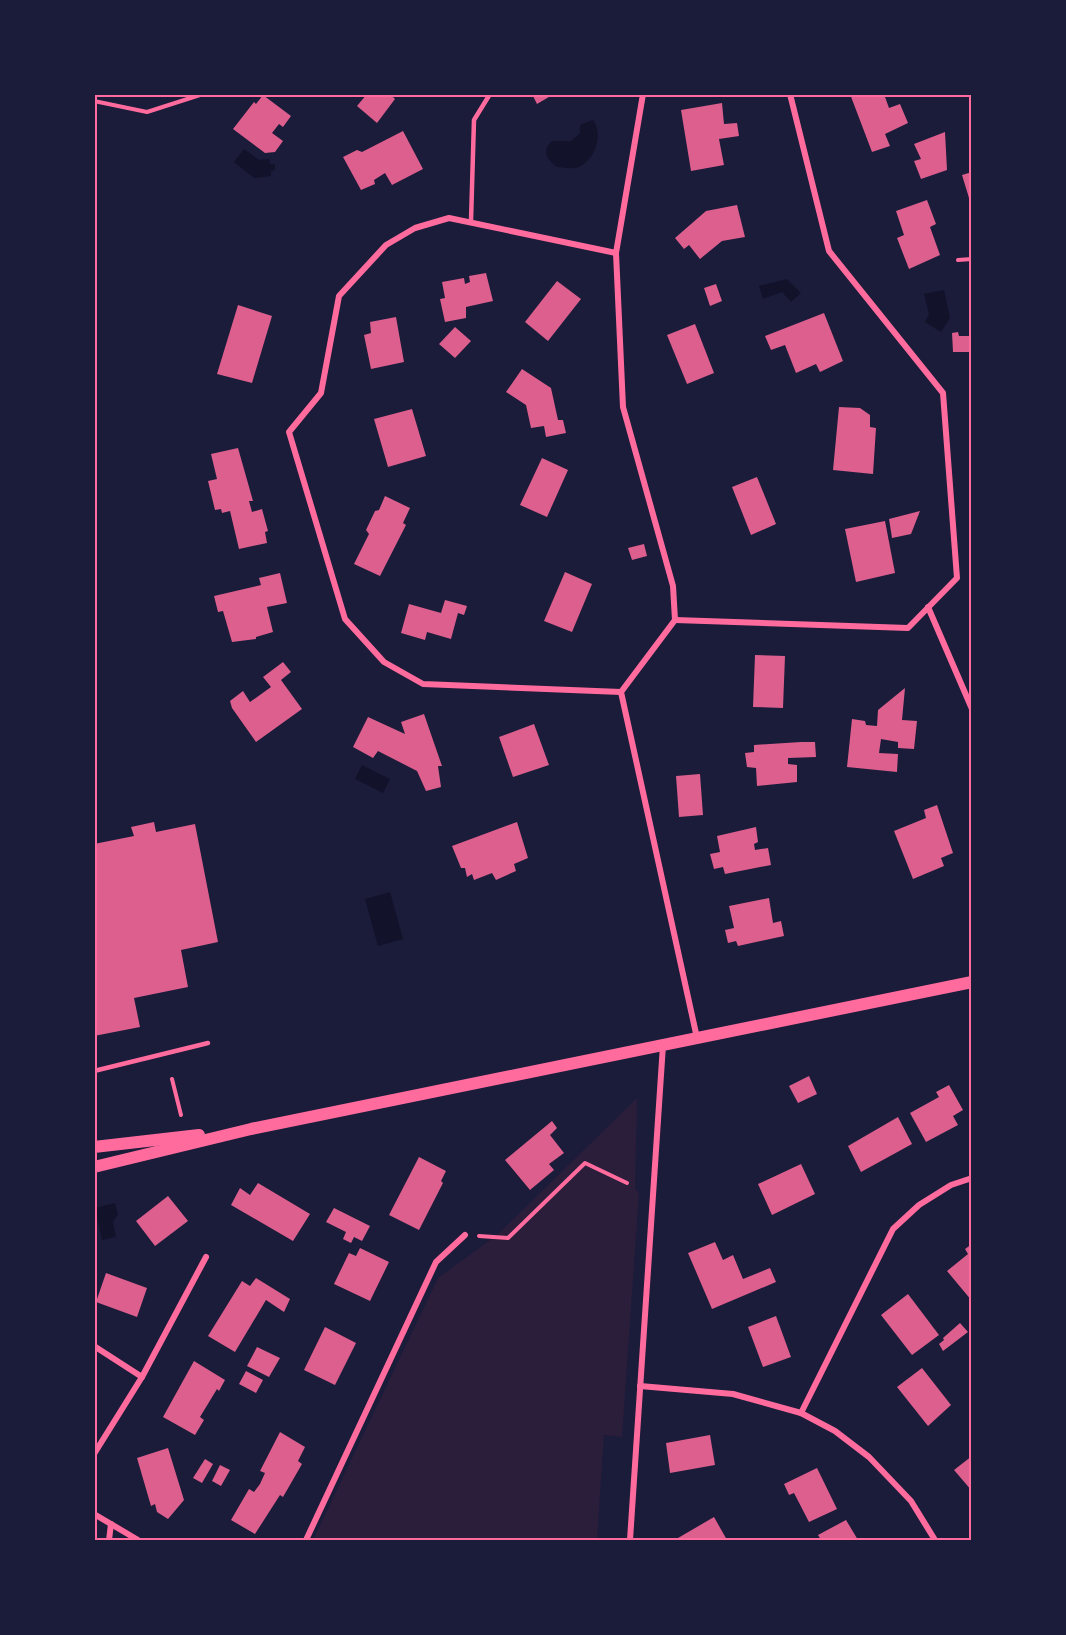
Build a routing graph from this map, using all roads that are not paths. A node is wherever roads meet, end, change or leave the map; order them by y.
1 (490, 94) edge
2 (643, 94) edge
3 (790, 94) edge
4 (471, 221) junction
5 (616, 253) junction
6 (928, 608) junction
7 (675, 620) junction
8 (621, 692) junction
9 (972, 709) edge
10 (972, 982) edge
11 (697, 1038) junction
12 (208, 1043) dead end
13 (663, 1045) junction
14 (94, 1071) edge
15 (251, 1130) junction
16 (94, 1147) edge
17 (94, 1167) edge
18 (972, 1178) edge
19 (465, 1235) road end
20 (206, 1257) dead end
21 (94, 1346) edge
22 (142, 1377) junction
23 (640, 1386) junction
24 (801, 1413) junction
25 (94, 1454) edge
26 (94, 1514) edge
27 (111, 1524) junction
28 (108, 1540) edge
29 (138, 1540) edge
30 (306, 1540) edge
31 (630, 1540) edge
32 (935, 1540) edge

1 - 4 lane
2 - 5 street
3 - 6 street
4 - 5 street
4 - 8 street
5 - 7 street
6 - 7 street
6 - 9 street
7 - 8 street
8 - 11 street
10 - 11 main road
11 - 13 main road
12 - 14 lane
13 - 15 main road
13 - 23 street
15 - 16 main road
15 - 17 main road
18 - 24 street
19 - 30 street
20 - 22 street
21 - 22 street
22 - 25 street
23 - 24 street
23 - 31 street
24 - 32 street
26 - 27 street
27 - 28 street
27 - 29 street

